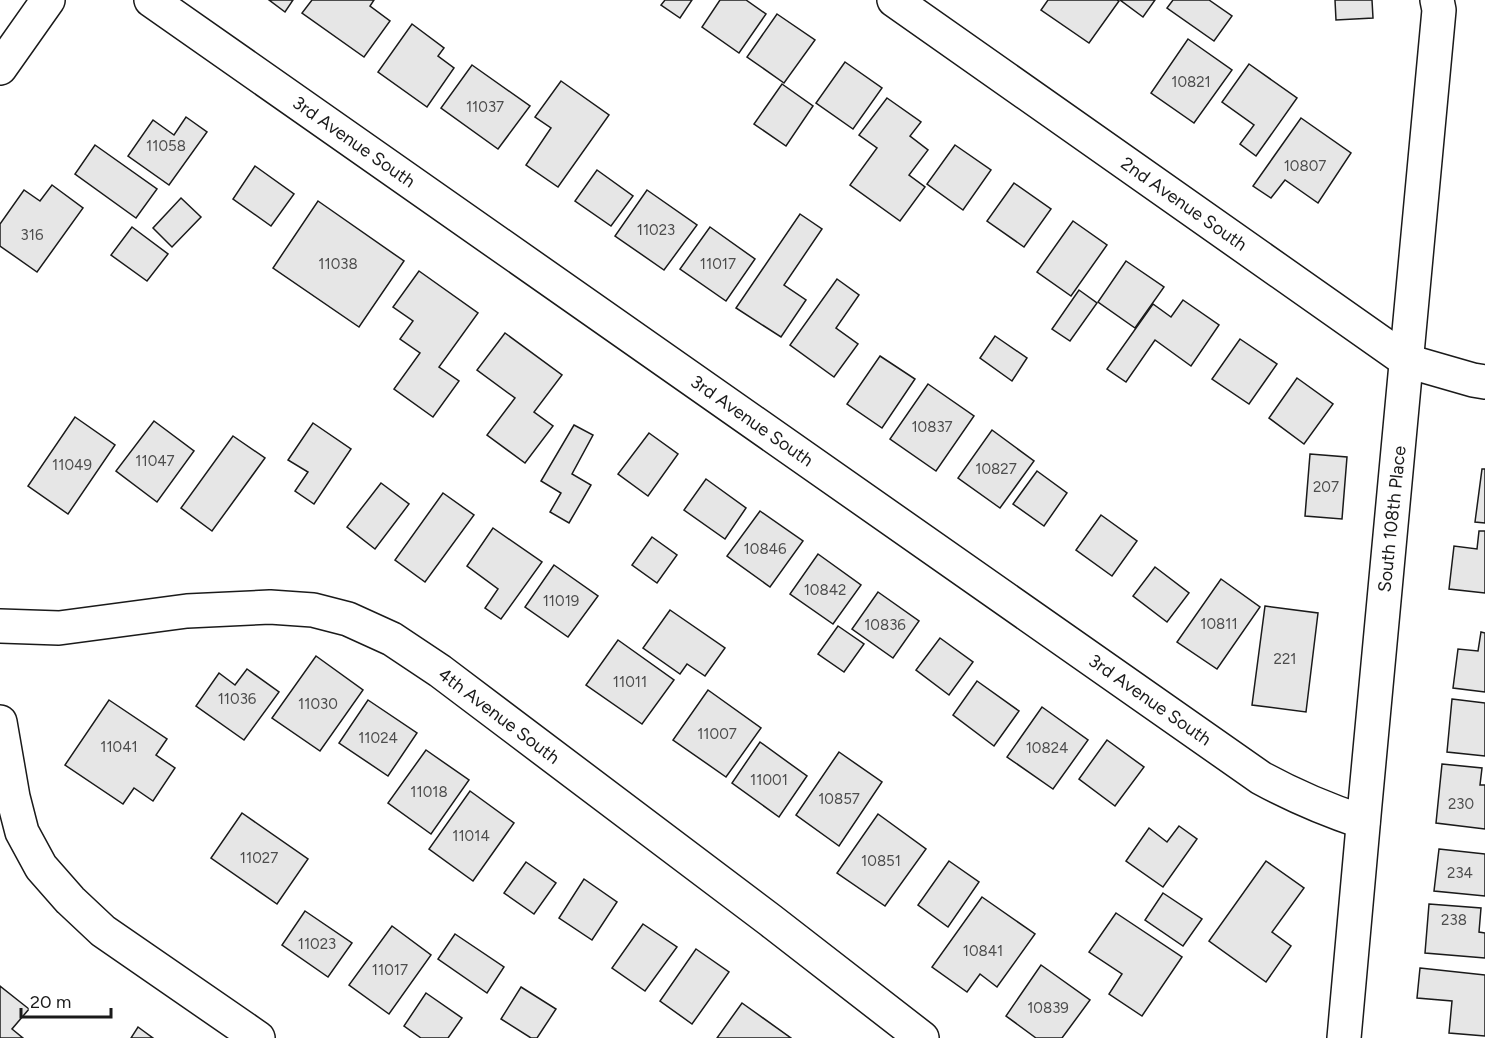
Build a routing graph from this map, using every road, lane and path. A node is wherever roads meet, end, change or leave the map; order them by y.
1 (48, 0) edge
2 (151, 0) edge
3 (894, 0) edge
4 (1437, 0) edge
5 (0, 68) edge
6 (1407, 361) junction
7 (1485, 382) edge
8 (0, 626) edge
9 (0, 722) edge
10 (1363, 822) junction
11 (258, 1038) edge
12 (922, 1038) edge
13 (1344, 1038) edge

1 - 5 street
2 - 10 street, 3rd Avenue South
3 - 6 street, 2nd Avenue South
4 - 6 street, South 108th Place
6 - 7 street, 2nd Avenue South
6 - 10 street, South 108th Place
8 - 12 street, 4th Avenue South
9 - 11 street
10 - 13 street, South 108th Place

